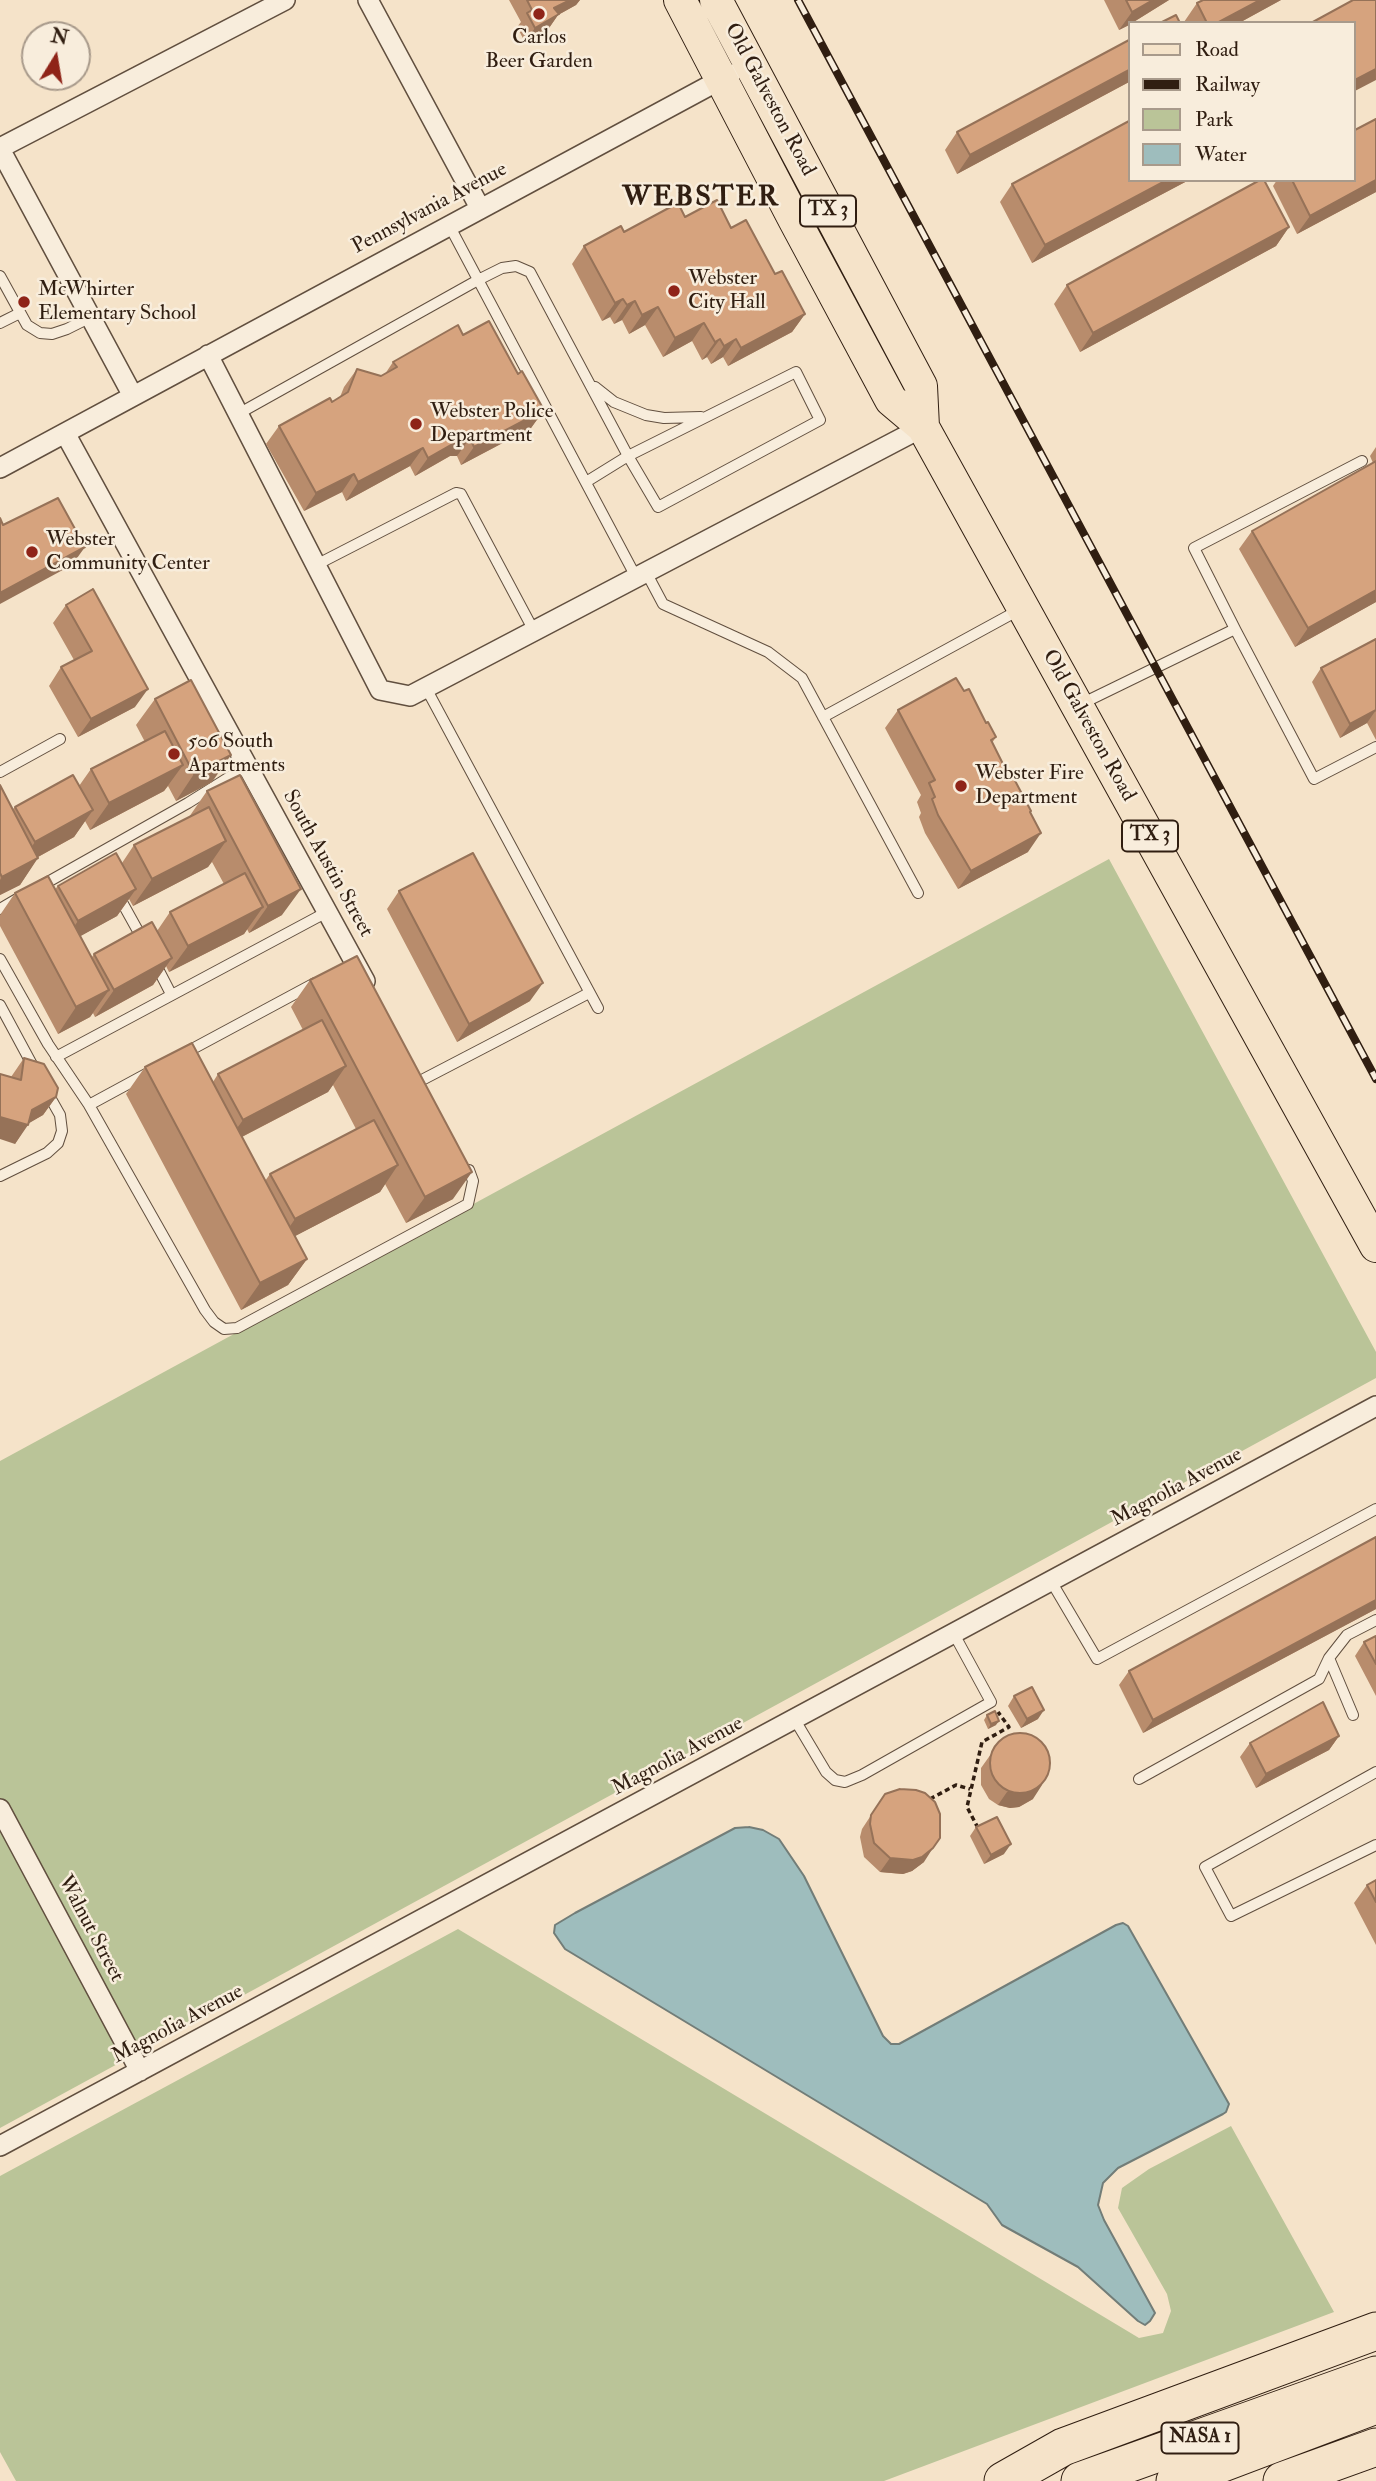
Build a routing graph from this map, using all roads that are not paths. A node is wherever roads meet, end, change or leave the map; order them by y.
1 (285, 0) edge
2 (368, 0) edge
3 (680, 0) edge
4 (716, 0) edge
5 (749, 62) junction
6 (725, 84) junction
7 (0, 148) edge
8 (808, 173) junction
9 (480, 208) junction
10 (449, 225) junction
11 (0, 276) edge
12 (478, 280) junction
13 (20, 313) junction
14 (91, 317) junction
15 (0, 323) edge
16 (208, 355) junction
17 (587, 379) junction
18 (133, 396) junction
19 (238, 414) junction
20 (709, 415) junction
21 (923, 427) junction
22 (65, 433) junction
23 (628, 456) junction
24 (1362, 461) dead end
25 (0, 468) edge
26 (586, 482) junction
27 (316, 565) junction
28 (641, 575) junction
29 (1023, 608) junction
30 (1235, 629) junction
31 (534, 631) junction
32 (426, 688) junction
33 (1077, 706) junction
34 (823, 717) junction
35 (60, 739) dead end
36 (1376, 747) edge
37 (247, 766) junction
38 (0, 772) edge
39 (96, 855) junction
40 (103, 866) edge
41 (115, 889) edge
42 (918, 893) dead end
43 (0, 909) edge
44 (327, 912) junction
45 (146, 947) edge
46 (0, 959) edge
47 (153, 959) edge
48 (331, 975) edge
49 (589, 993) junction
50 (171, 994) junction
51 (374, 998) edge
52 (0, 1005) edge
53 (598, 1008) dead end
54 (56, 1056) junction
55 (175, 1058) edge
56 (163, 1065) edge
57 (420, 1081) edge
58 (89, 1105) junction
59 (466, 1165) edge
60 (0, 1176) edge
61 (1376, 1246) edge
62 (1376, 1406) edge
63 (1376, 1509) edge
64 (1051, 1581) junction
65 (1376, 1620) edge
66 (954, 1633) junction
67 (1329, 1658) junction
68 (1353, 1715) dead end
69 (795, 1720) junction
70 (1376, 1772) edge
71 (1139, 1779) dead end
72 (0, 1810) edge
73 (1376, 1845) edge
74 (140, 2071) junction
75 (0, 2146) edge
76 (1376, 2331) edge
77 (1376, 2375) edge
78 (1376, 2405) edge
79 (1324, 2409) junction
80 (1376, 2447) edge
81 (1003, 2481) edge
82 (1080, 2481) edge
83 (1175, 2481) edge
84 (1282, 2481) edge

1 - 7 street
2 - 9 street
3 - 6 main road, Old Galveston Road / TX 3
4 - 5 main road, Old Galveston Road / TX 3
5 - 6 street, Pennsylvania Avenue
5 - 8 main road, Old Galveston Road / TX 3
6 - 8 main road
6 - 9 street, Pennsylvania Avenue
6 - 21 main road, Old Galveston Road / TX 3
7 - 14 street
8 - 21 main road, Old Galveston Road / TX 3
9 - 10 street, Pennsylvania Avenue
10 - 12 lane
10 - 16 street, Pennsylvania Avenue
11 - 13 lane
12 - 17 lane
12 - 19 lane
12 - 26 lane
13 - 14 lane
13 - 15 lane
14 - 18 street
16 - 18 street, Pennsylvania Avenue
16 - 19 street
17 - 20 lane
17 - 23 lane
18 - 22 street, Pennsylvania Avenue
19 - 27 street
20 - 23 lane
20 - 23 lane
21 - 28 street
21 - 29 main road, Old Galveston Road / TX 3
22 - 25 street
22 - 37 street, South Austin Street
23 - 26 lane
24 - 30 lane
26 - 28 lane
27 - 31 lane
27 - 32 street
28 - 31 street
28 - 34 lane
29 - 33 main road, Old Galveston Road / TX 3
29 - 34 lane
30 - 33 lane
30 - 36 lane
31 - 32 street
32 - 49 lane
33 - 61 main road, Old Galveston Road / TX 3
34 - 42 lane
35 - 38 lane
37 - 39 lane
37 - 44 street, South Austin Street
39 - 40 lane
39 - 43 lane
41 - 45 lane
44 - 50 lane
44 - 51 street, South Austin Street
46 - 54 lane
47 - 50 lane
48 - 55 lane
49 - 53 lane
49 - 57 lane
50 - 54 lane
52 - 60 lane
54 - 58 lane
56 - 58 lane
58 - 59 lane
62 - 64 street, Magnolia Avenue
63 - 64 lane
64 - 66 street, Magnolia Avenue
65 - 67 lane
66 - 69 street, Magnolia Avenue
66 - 69 lane
67 - 68 lane
67 - 71 lane
69 - 74 street, Magnolia Avenue
70 - 73 lane
72 - 74 street, Walnut Street
74 - 75 street, Magnolia Avenue
76 - 81 highway
77 - 79 highway, NASA 1
78 - 79 highway, NASA 1
79 - 82 highway, NASA 1
79 - 83 highway, NASA 1
80 - 84 highway

